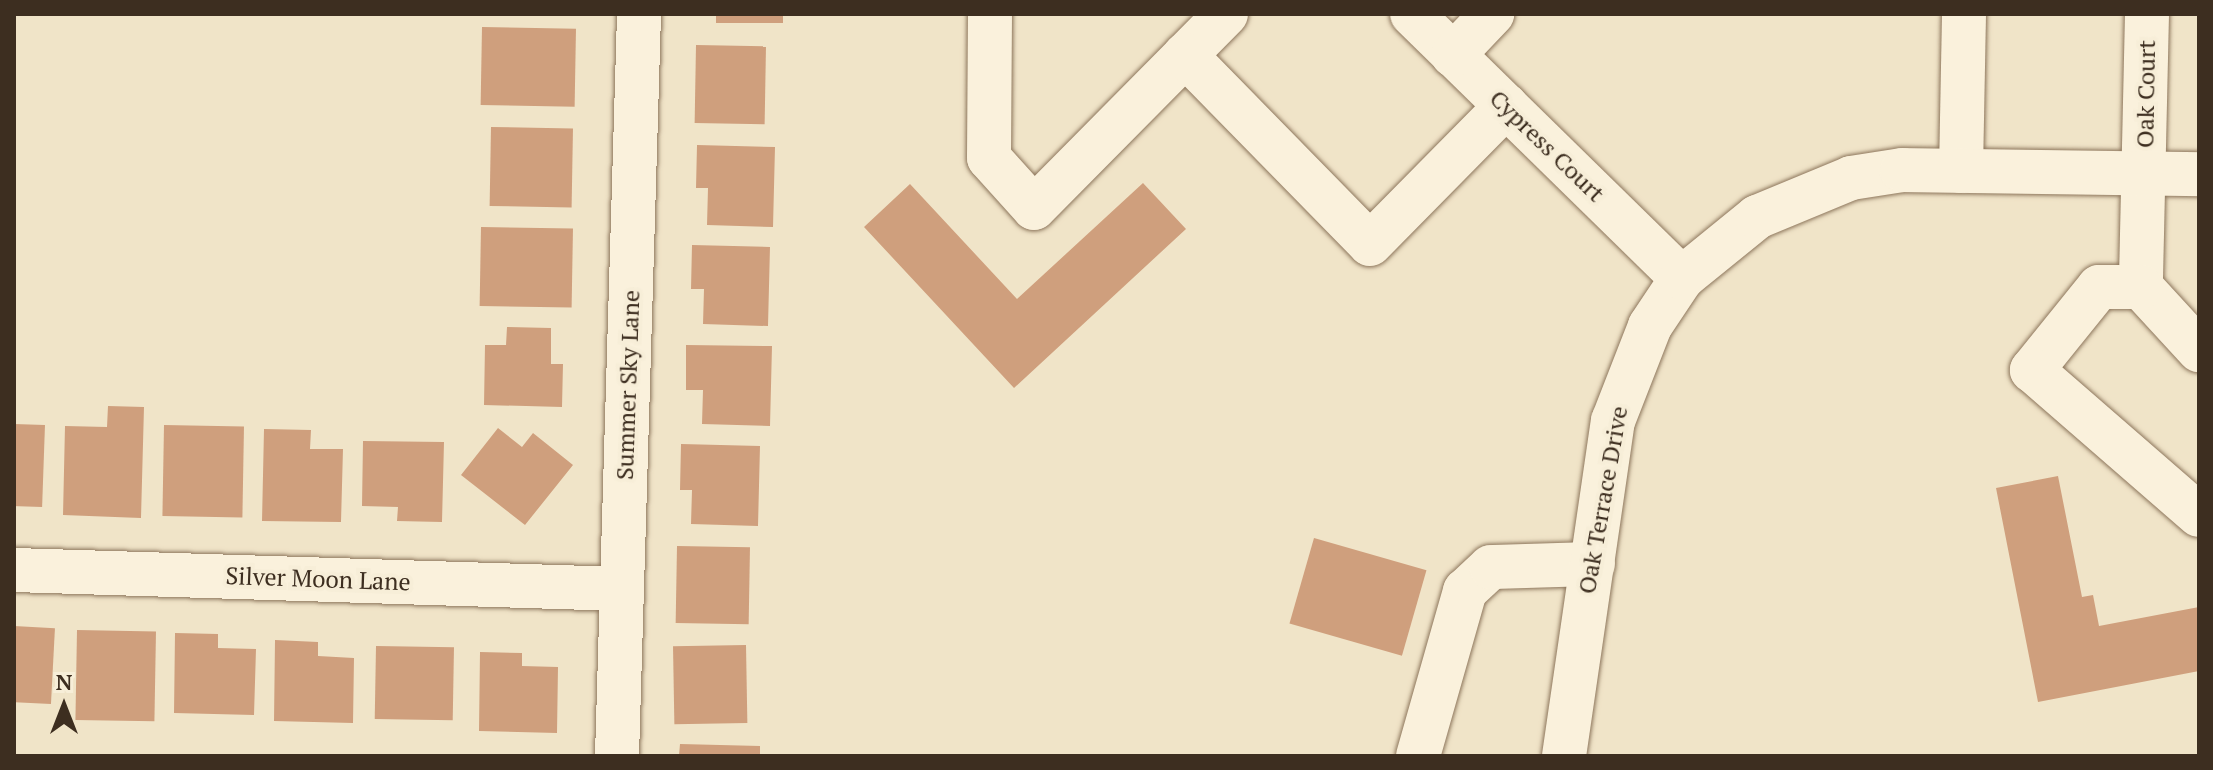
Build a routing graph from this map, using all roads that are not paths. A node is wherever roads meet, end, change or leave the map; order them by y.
1 (639, 14) edge
2 (990, 14) edge
3 (1226, 14) edge
4 (1412, 14) edge
5 (1492, 14) edge
6 (1964, 14) edge
7 (2147, 14) edge
8 (1185, 55) junction
9 (1453, 55) junction
10 (1506, 106) junction
11 (1961, 171) junction
12 (2145, 173) junction
13 (2199, 174) edge
14 (1682, 278) junction
15 (2141, 287) junction
16 (2199, 350) edge
17 (2199, 515) edge
18 (1593, 564) junction
19 (14, 570) edge
20 (622, 589) junction
21 (617, 756) edge
22 (1418, 756) edge
23 (1564, 756) edge

1 - 20 street, Summer Sky Lane
2 - 8 street
3 - 8 street
4 - 9 street, Cypress Court
5 - 9 street
6 - 11 street
7 - 12 street, Oak Court
8 - 10 street
9 - 10 street, Cypress Court
10 - 14 street, Cypress Court
11 - 12 street, Oak Terrace Drive
11 - 14 street, Oak Terrace Drive
12 - 13 street, Oak Terrace Drive
12 - 15 street, Oak Court
14 - 18 street, Oak Terrace Drive
15 - 16 street
15 - 17 street
18 - 22 street
18 - 23 street, Oak Terrace Drive
19 - 20 street, Silver Moon Lane
20 - 21 street, Summer Sky Lane

